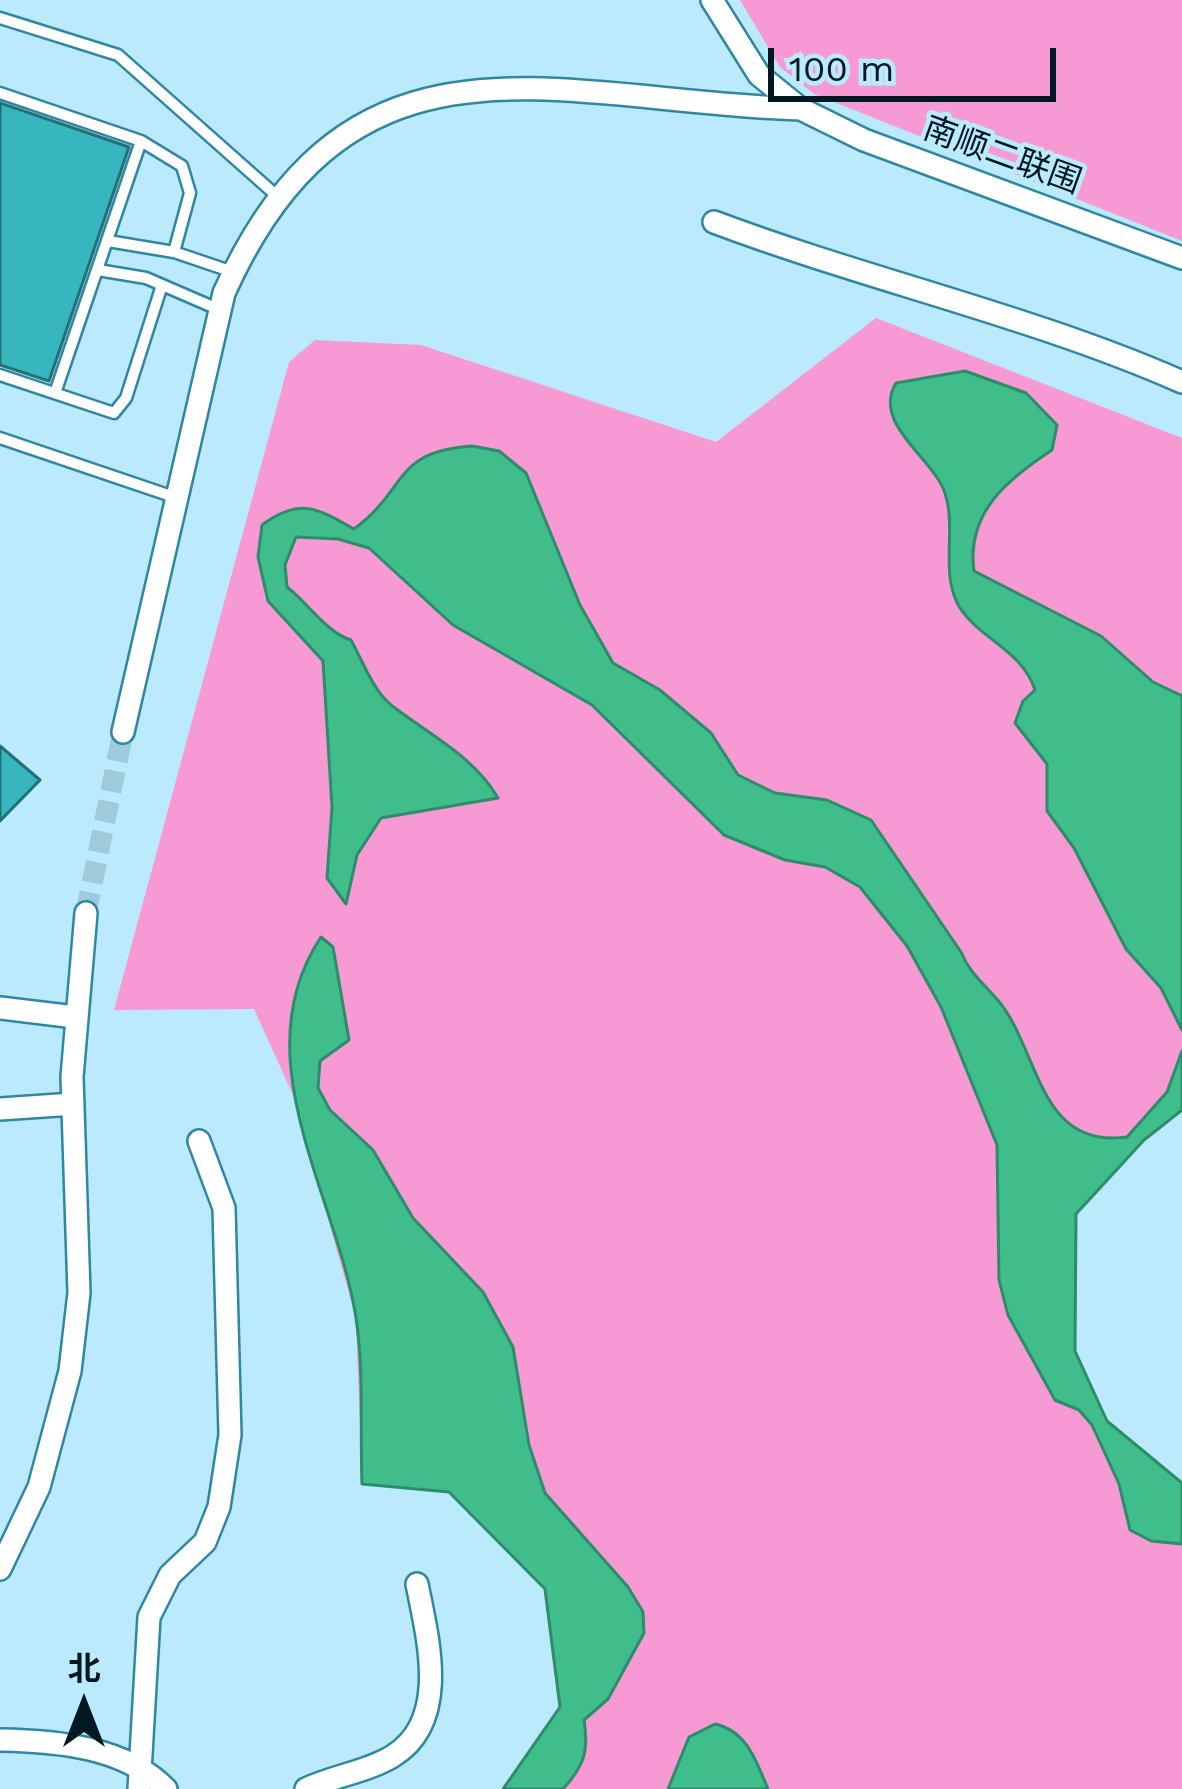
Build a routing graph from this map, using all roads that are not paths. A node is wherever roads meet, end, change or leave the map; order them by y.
1 (712, 0) edge
2 (0, 18) edge
3 (0, 93) edge
4 (801, 110) junction
5 (141, 141) junction
6 (277, 196) junction
7 (714, 222) dead end
8 (108, 241) junction
9 (174, 252) junction
10 (1182, 258) edge
11 (98, 270) junction
12 (233, 272) junction
13 (162, 285) junction
14 (220, 310) junction
15 (0, 375) edge
16 (1182, 382) edge
17 (55, 393) junction
18 (0, 438) edge
19 (177, 498) junction
20 (122, 732) tunnel mouth
21 (86, 913) tunnel mouth
22 (0, 1008) edge
23 (75, 1018) junction
24 (73, 1104) junction
25 (0, 1109) edge
26 (199, 1141) dead end
27 (0, 1569) edge
28 (417, 1584) dead end
29 (0, 1740) edge
30 (140, 1763) junction
31 (140, 1789) edge
32 (166, 1789) edge
33 (306, 1789) edge

1 - 4 street, 南顺二联围
2 - 6 lane
3 - 5 lane
4 - 6 street
4 - 10 street, 南顺二联围
5 - 8 lane
5 - 9 lane
6 - 12 street
7 - 16 street
8 - 9 lane
8 - 11 lane
9 - 12 lane
11 - 13 lane
11 - 17 lane
12 - 14 street
13 - 14 lane
13 - 17 lane
14 - 19 street
15 - 17 lane
18 - 19 lane
19 - 20 street
21 - 23 street
22 - 23 street
23 - 24 street
24 - 25 street
24 - 27 street
26 - 30 street
28 - 33 street
29 - 30 street
30 - 31 street
30 - 32 street

